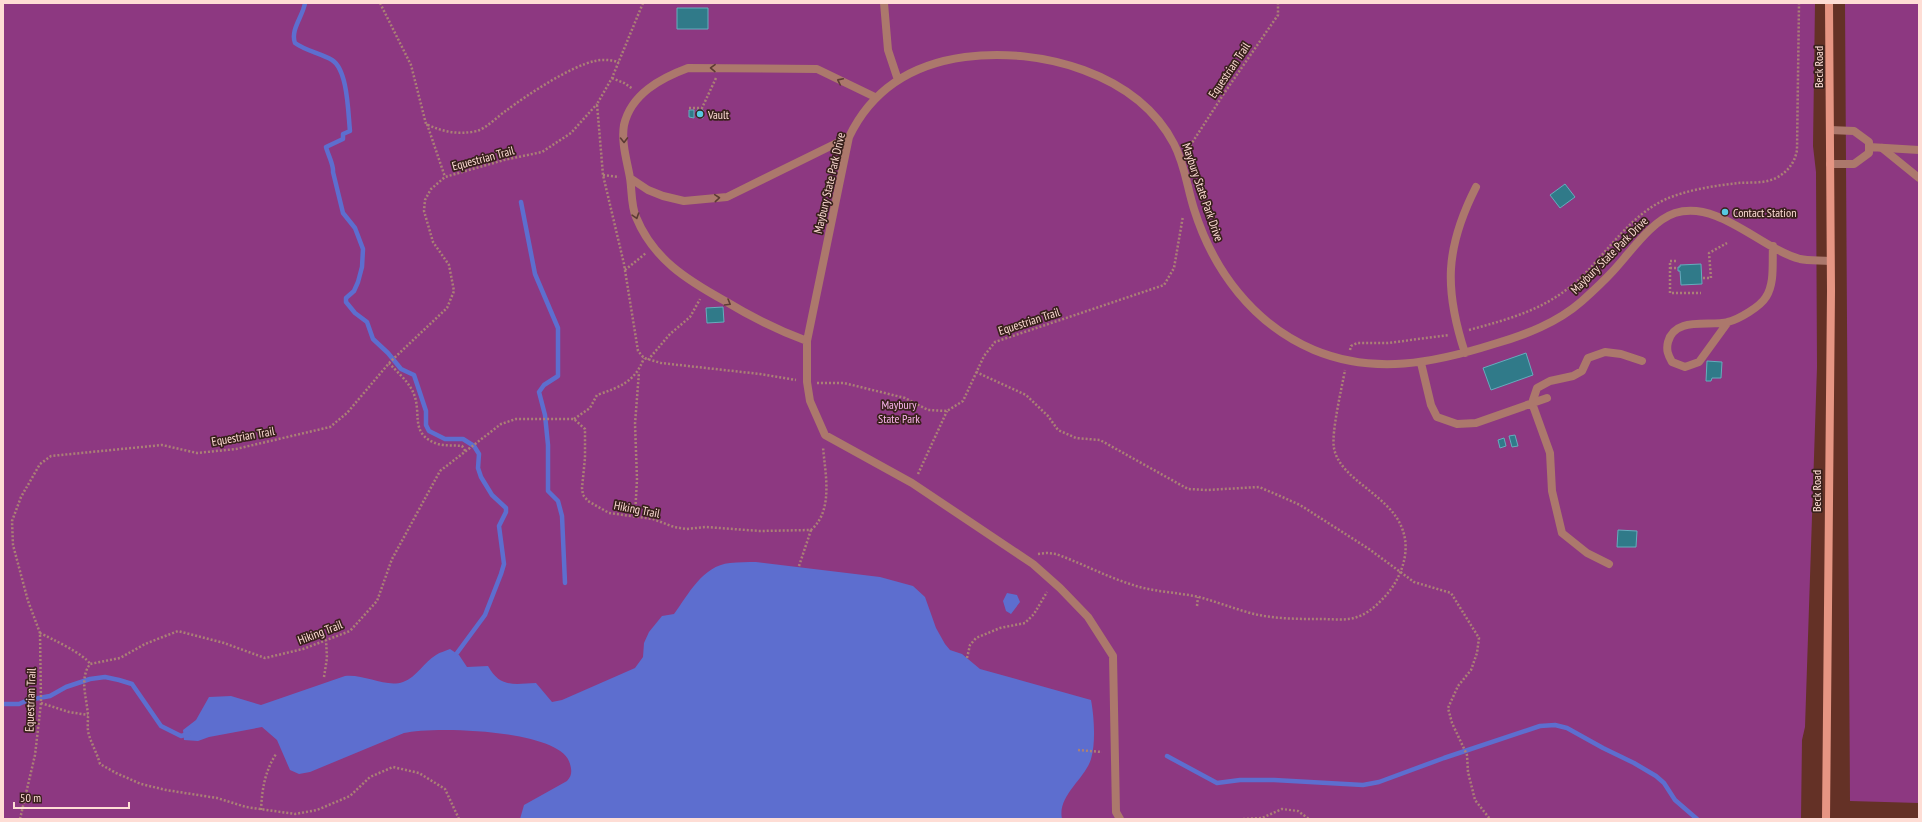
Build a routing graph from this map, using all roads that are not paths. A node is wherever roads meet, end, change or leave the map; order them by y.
1 (884, 3) edge
2 (1829, 3) edge
3 (898, 80) junction
4 (875, 97) junction
5 (1830, 130) junction
6 (849, 137) junction
7 (1869, 147) junction
8 (1882, 148) junction
9 (1919, 150) edge
10 (1830, 164) junction
11 (630, 178) junction
12 (1919, 178) edge
13 (1476, 187) dead end
14 (1773, 246) junction
15 (1830, 260) junction
16 (1728, 322) junction
17 (807, 341) junction
18 (1465, 353) junction
19 (1642, 361) dead end
20 (1422, 363) junction
21 (1547, 398) dead end
22 (1532, 403) junction
23 (1609, 564) dead end
24 (1120, 819) edge
25 (1826, 819) edge

1 - 3 street
2 - 5 main road, Beck Road
3 - 4 street, Maybury State Park Drive
3 - 20 street, Maybury State Park Drive
4 - 6 street, Maybury State Park Drive
4 -> 11 street
5 - 7 street
5 - 10 main road, Beck Road
11 -> 6 street
6 - 17 street, Maybury State Park Drive
7 - 8 street
7 - 10 street
8 - 9 street
8 - 12 street
10 - 15 main road, Beck Road
11 -> 17 street
13 - 18 street
14 - 15 street, Maybury State Park Drive
14 - 16 street
14 - 18 street, Maybury State Park Drive
15 - 25 main road, Beck Road
16 - 16 street
17 - 24 street, Maybury State Park Drive
18 - 20 street, Maybury State Park Drive
19 - 22 street
20 - 22 street
21 - 22 street
22 - 23 street

